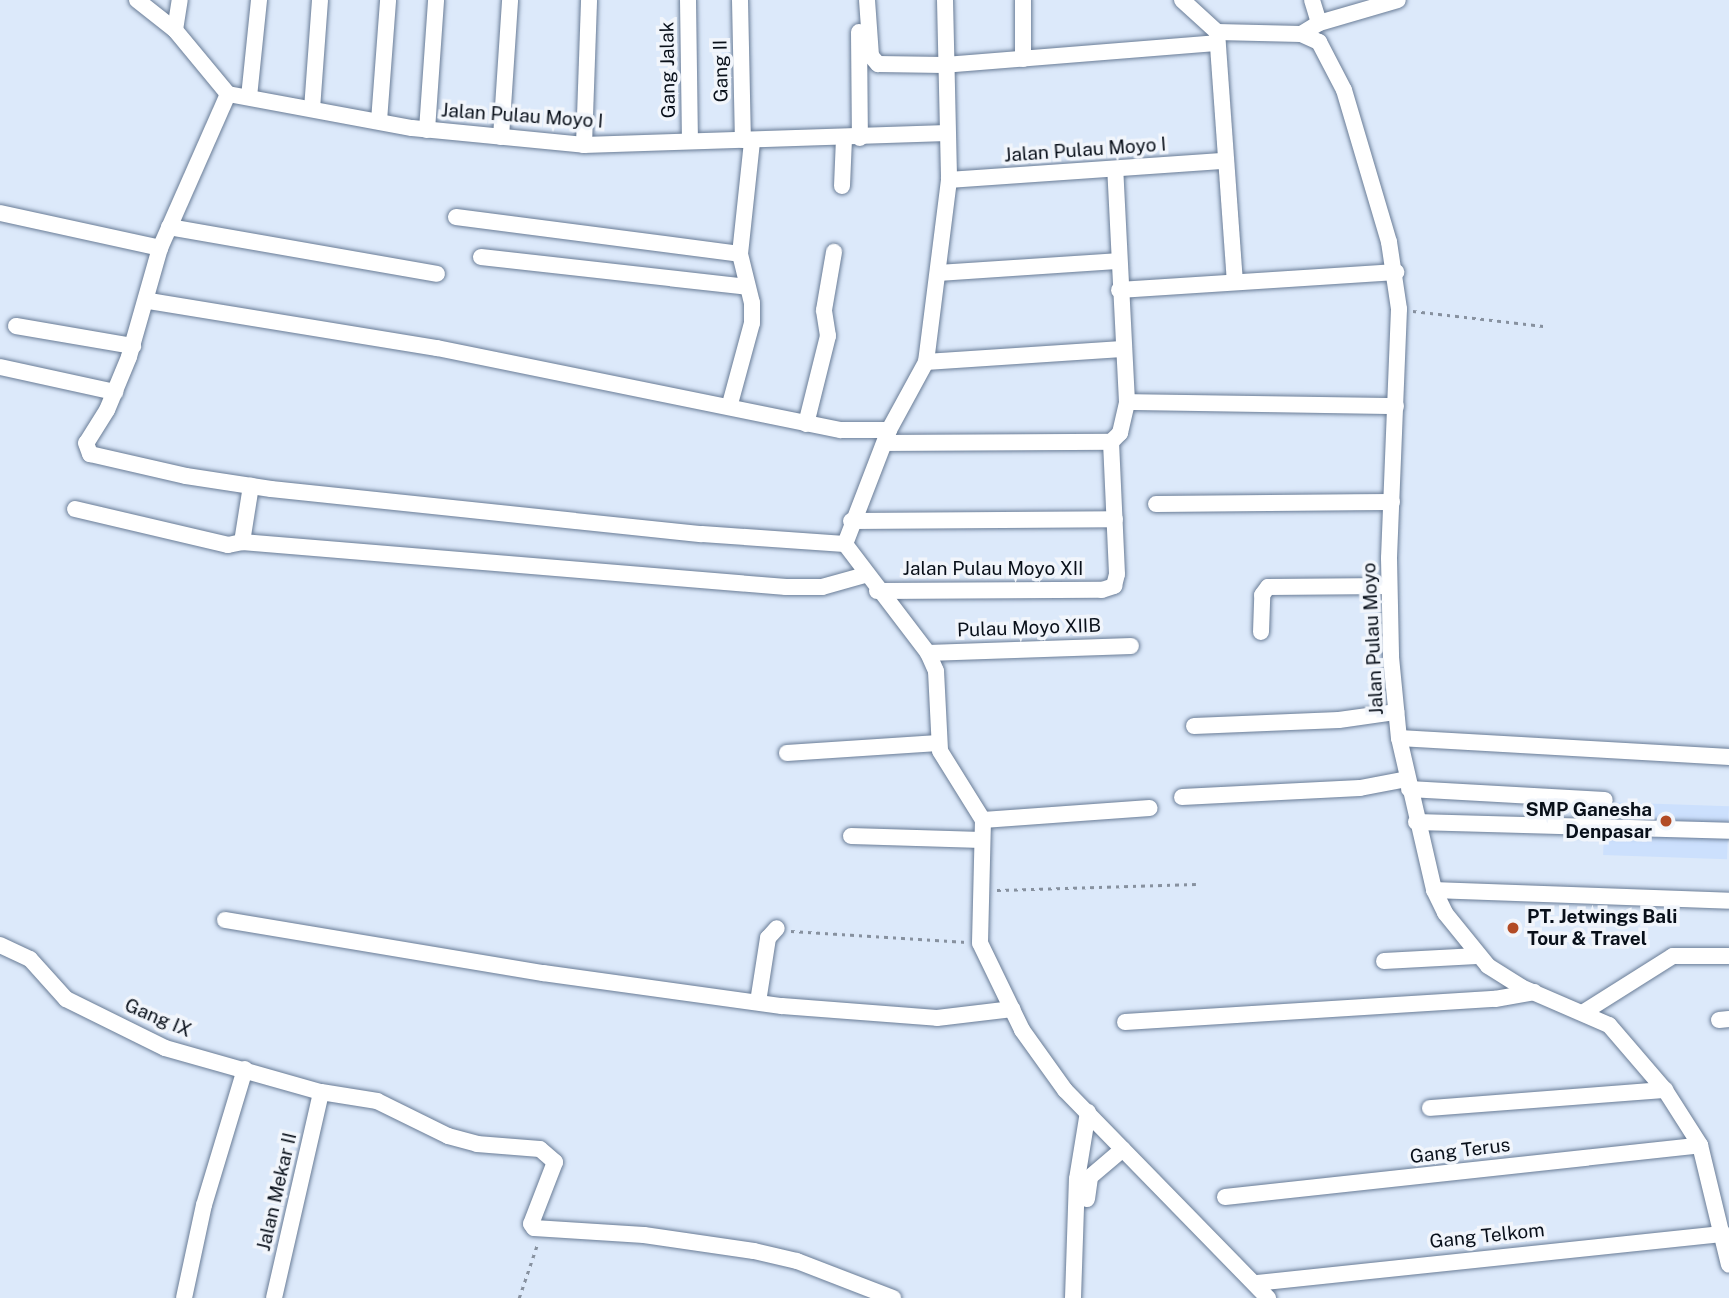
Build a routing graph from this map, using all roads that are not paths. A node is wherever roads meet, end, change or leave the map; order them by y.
1 (137, 0) edge
2 (180, 0) edge
3 (259, 0) edge
4 (320, 0) edge
5 (388, 0) edge
6 (436, 0) edge
7 (510, 0) edge
8 (589, 0) edge
9 (688, 0) edge
10 (740, 0) edge
11 (859, 0) edge
12 (867, 0) edge
13 (945, 0) edge
14 (1023, 0) edge
15 (1182, 0) edge
16 (1312, 0) edge
17 (1398, 0) edge
18 (1318, 23) junction
19 (175, 30) junction
20 (1301, 34) junction
21 (1217, 37) junction
22 (1023, 59) junction
23 (944, 65) junction
24 (228, 94) junction
25 (249, 96) junction
26 (312, 109) junction
27 (379, 121) junction
28 (427, 130) junction
29 (947, 133) junction
30 (501, 137) junction
31 (690, 138) junction
32 (852, 138) junction
33 (748, 141) junction
34 (583, 145) junction
35 (1224, 161) junction
36 (1115, 169) junction
37 (949, 180) junction
38 (842, 186) dead end
39 (0, 213) edge
40 (456, 217) dead end
41 (169, 227) junction
42 (160, 247) junction
43 (834, 252) dead end
44 (740, 254) junction
45 (481, 257) dead end
46 (1117, 261) junction
47 (1396, 272) junction
48 (938, 273) junction
49 (436, 274) dead end
50 (1235, 281) junction
51 (747, 287) junction
52 (1119, 290) junction
53 (149, 301) junction
54 (16, 326) dead end
55 (132, 346) junction
56 (1122, 349) junction
57 (926, 362) junction
58 (0, 367) edge
59 (115, 393) junction
60 (1127, 402) junction
61 (730, 404) junction
62 (1396, 406) junction
63 (806, 424) junction
64 (881, 433) junction
65 (1111, 442) junction
66 (251, 486) junction
67 (1392, 502) junction
68 (1156, 504) dead end
69 (75, 509) dead end
70 (1115, 519) junction
71 (851, 521) junction
72 (242, 542) junction
73 (845, 544) junction
74 (864, 575) junction
75 (1389, 586) junction
76 (877, 591) junction
77 (1261, 632) dead end
78 (1131, 646) dead end
79 (928, 653) junction
80 (1396, 712) junction
81 (1194, 726) dead end
82 (1399, 738) junction
83 (931, 743) junction
84 (787, 753) dead end
85 (1729, 757) edge
86 (1408, 784) junction
87 (1182, 797) dead end
88 (1605, 800) dead end
89 (1150, 808) dead end
90 (983, 820) junction
91 (1416, 822) junction
92 (1729, 831) edge
93 (851, 836) dead end
94 (982, 841) junction
95 (1434, 890) junction
96 (1729, 901) edge
97 (225, 920) dead end
98 (777, 929) road end
99 (0, 945) edge
100 (1477, 956) junction
101 (1729, 956) edge
102 (1384, 961) dead end
103 (1534, 992) junction
104 (758, 1003) junction
105 (1012, 1009) junction
106 (1584, 1012) junction
107 (1125, 1022) dead end
108 (245, 1069) junction
109 (1665, 1090) junction
110 (320, 1094) junction
111 (1430, 1108) dead end
112 (1088, 1128) junction
113 (1700, 1145) junction
114 (1118, 1155) junction
115 (1225, 1197) dead end
116 (1723, 1234) junction
117 (1729, 1265) edge
118 (1256, 1283) junction
119 (184, 1298) edge
120 (274, 1298) edge
121 (893, 1298) edge
122 (1073, 1298) edge
123 (1080, 1298) edge
124 (1268, 1298) edge

1 - 19 street
2 - 19 street
3 - 25 street
4 - 26 street
5 - 27 street
6 - 28 street
7 - 30 street
8 - 34 street
9 - 31 street, Gang Jalak
10 - 33 street, Gang II
11 - 32 street
12 - 23 street
13 - 23 street
14 - 22 street
15 - 21 street
16 - 18 street
17 - 18 street
18 - 20 street
19 - 24 street
20 - 21 street
20 - 47 street, Jalan Pulau Moyo
21 - 22 street
21 - 35 street
22 - 23 street
23 - 29 street
24 - 25 street, Jalan Pulau Moyo I
24 - 41 street
25 - 26 street, Jalan Pulau Moyo I
26 - 27 street, Jalan Pulau Moyo I
27 - 28 street, Jalan Pulau Moyo I
28 - 30 street, Jalan Pulau Moyo I
29 - 32 street, Jalan Pulau Moyo I
29 - 37 street
30 - 34 street, Jalan Pulau Moyo I
31 - 33 street, Jalan Pulau Moyo I
31 - 34 street, Jalan Pulau Moyo I
32 - 33 street, Jalan Pulau Moyo I
32 - 38 street
33 - 44 street, Gang II
35 - 36 street, Jalan Pulau Moyo I
35 - 50 street
36 - 37 street, Jalan Pulau Moyo I
36 - 46 street
37 - 48 street
39 - 42 street
40 - 44 street
41 - 42 street
41 - 49 street
42 - 53 street
43 - 63 street
44 - 51 street, Gang II
45 - 51 street
46 - 48 street
46 - 52 street
47 - 50 street
47 - 62 street, Jalan Pulau Moyo
48 - 57 street
50 - 52 street
51 - 61 street, Gang II
52 - 56 street
53 - 55 street
53 - 61 street
54 - 55 street
55 - 59 street
56 - 57 street
56 - 60 street
57 - 64 street
58 - 59 street
59 - 66 street
60 - 62 street
60 - 65 street
61 - 63 street
62 - 67 street, Jalan Pulau Moyo
63 - 64 street
64 - 65 street
64 - 71 street
65 - 70 street
66 - 72 street
66 - 73 street
67 - 68 street
67 - 75 street, Jalan Pulau Moyo
69 - 72 street
70 - 71 street
70 - 76 street, Jalan Pulau Moyo XII
71 - 73 street
72 - 74 street
73 - 74 street
74 - 76 street
75 - 77 street
75 - 80 street, Jalan Pulau Moyo
76 - 79 street
78 - 79 street, Pulau Moyo XIIB
79 - 83 street
80 - 81 street
80 - 82 street, Jalan Pulau Moyo
82 - 85 street
82 - 86 street, Jalan Pulau Moyo
83 - 84 street
83 - 90 street
86 - 87 street
86 - 88 street
86 - 91 street, Jalan Pulau Moyo
89 - 90 street
90 - 94 street
91 - 92 street
91 - 95 street, Jalan Pulau Moyo
93 - 94 street
94 - 105 street
95 - 96 street
95 - 100 street, Jalan Pulau Moyo
97 - 104 street
98 - 104 street
99 - 108 street, Gang IX
100 - 102 street
100 - 103 street, Jalan Pulau Moyo
101 - 106 street
103 - 106 street, Jalan Pulau Moyo
103 - 107 street
104 - 105 street
105 - 112 street
106 - 109 street, Jalan Pulau Moyo
108 - 110 street, Gang IX
108 - 119 street
109 - 111 street
109 - 113 street, Jalan Pulau Moyo
110 - 120 street, Jalan Mekar II
110 - 121 street, Gang IX
112 - 114 street
112 - 122 street
113 - 115 street, Gang Terus
113 - 116 street, Jalan Pulau Moyo
114 - 118 street
114 - 123 street
116 - 117 street, Jalan Pulau Moyo
116 - 118 street, Gang Telkom
118 - 124 street

